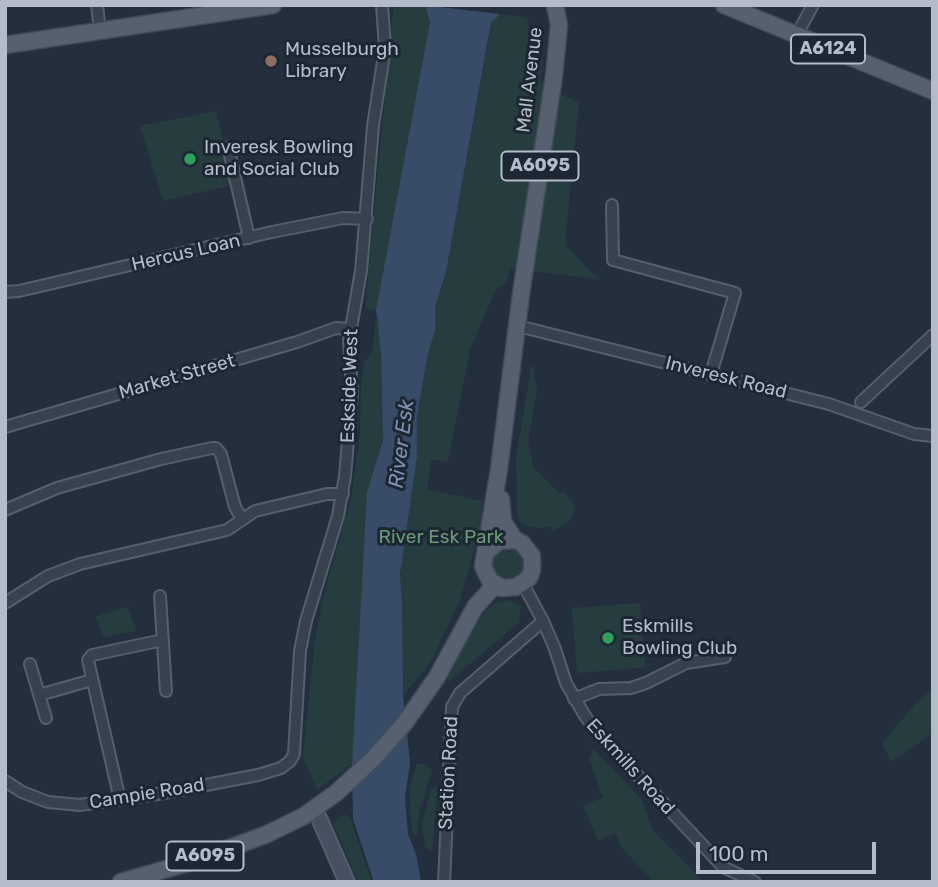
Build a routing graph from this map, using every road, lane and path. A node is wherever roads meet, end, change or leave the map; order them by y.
1 (97, 5) edge
2 (273, 5) edge
3 (382, 5) edge
4 (555, 5) edge
5 (724, 5) edge
6 (813, 5) edge
7 (100, 31) junction
8 (796, 36) junction
9 (5, 45) edge
10 (933, 91) edge
11 (228, 147) dead end
12 (612, 205) dead end
13 (367, 219) junction
14 (249, 238) junction
15 (5, 292) edge
16 (518, 326) junction
17 (350, 329) junction
18 (933, 335) edge
19 (711, 374) junction
20 (861, 402) dead end
21 (5, 427) edge
22 (933, 436) edge
23 (499, 469) junction
24 (343, 494) junction
25 (5, 510) edge
26 (242, 519) junction
27 (515, 540) junction
28 (487, 551) junction
29 (523, 584) junction
30 (495, 585) junction
31 (160, 596) dead end
32 (6, 600) edge
33 (543, 621) junction
34 (163, 640) junction
35 (725, 657) dead end
36 (30, 664) dead end
37 (92, 680) junction
38 (166, 691) dead end
39 (39, 695) junction
40 (575, 699) junction
41 (46, 718) dead end
42 (290, 761) joint
43 (5, 780) edge
44 (121, 800) junction
45 (315, 809) junction
46 (121, 882) edge
47 (347, 882) edge
48 (444, 882) edge
49 (755, 882) edge

1 - 7 street
2 - 7 main road
3 - 13 street, Eskside West
4 - 16 main road, Mall Avenue / A6095
5 - 8 main road, A6124
6 - 8 street
7 - 9 main road
8 - 10 main road, A6124
11 - 14 street
12 - 19 street
13 - 14 street, Hercus Loan
13 - 17 street, Eskside West
14 - 15 street, Hercus Loan
16 - 19 street, Inveresk Road
16 - 23 main road, A6095
17 - 21 street, Market Street
17 - 24 street, Eskside West
18 - 20 street
19 - 22 street, Inveresk Road
23 - 27 main road, A6095
23 - 28 main road, A6095
24 - 26 street
24 - 42 street, Eskside West
25 - 26 street
26 - 32 street
27 - 28 main road
27 - 29 main road, A6095
28 - 30 main road, A6095
29 - 30 main road
29 - 33 street
30 - 45 main road, A6095
31 - 34 street
33 - 40 street, Eskmills Road
33 - 48 street, Station Road
34 - 37 street
34 - 38 street
35 - 40 street
36 - 39 street
37 - 39 street
37 - 44 street
39 - 41 street
40 - 49 street, Eskmills Road
42 - 44 street, Campie Road
43 - 44 street, Campie Road
45 - 46 main road, A6095
45 - 47 main road

